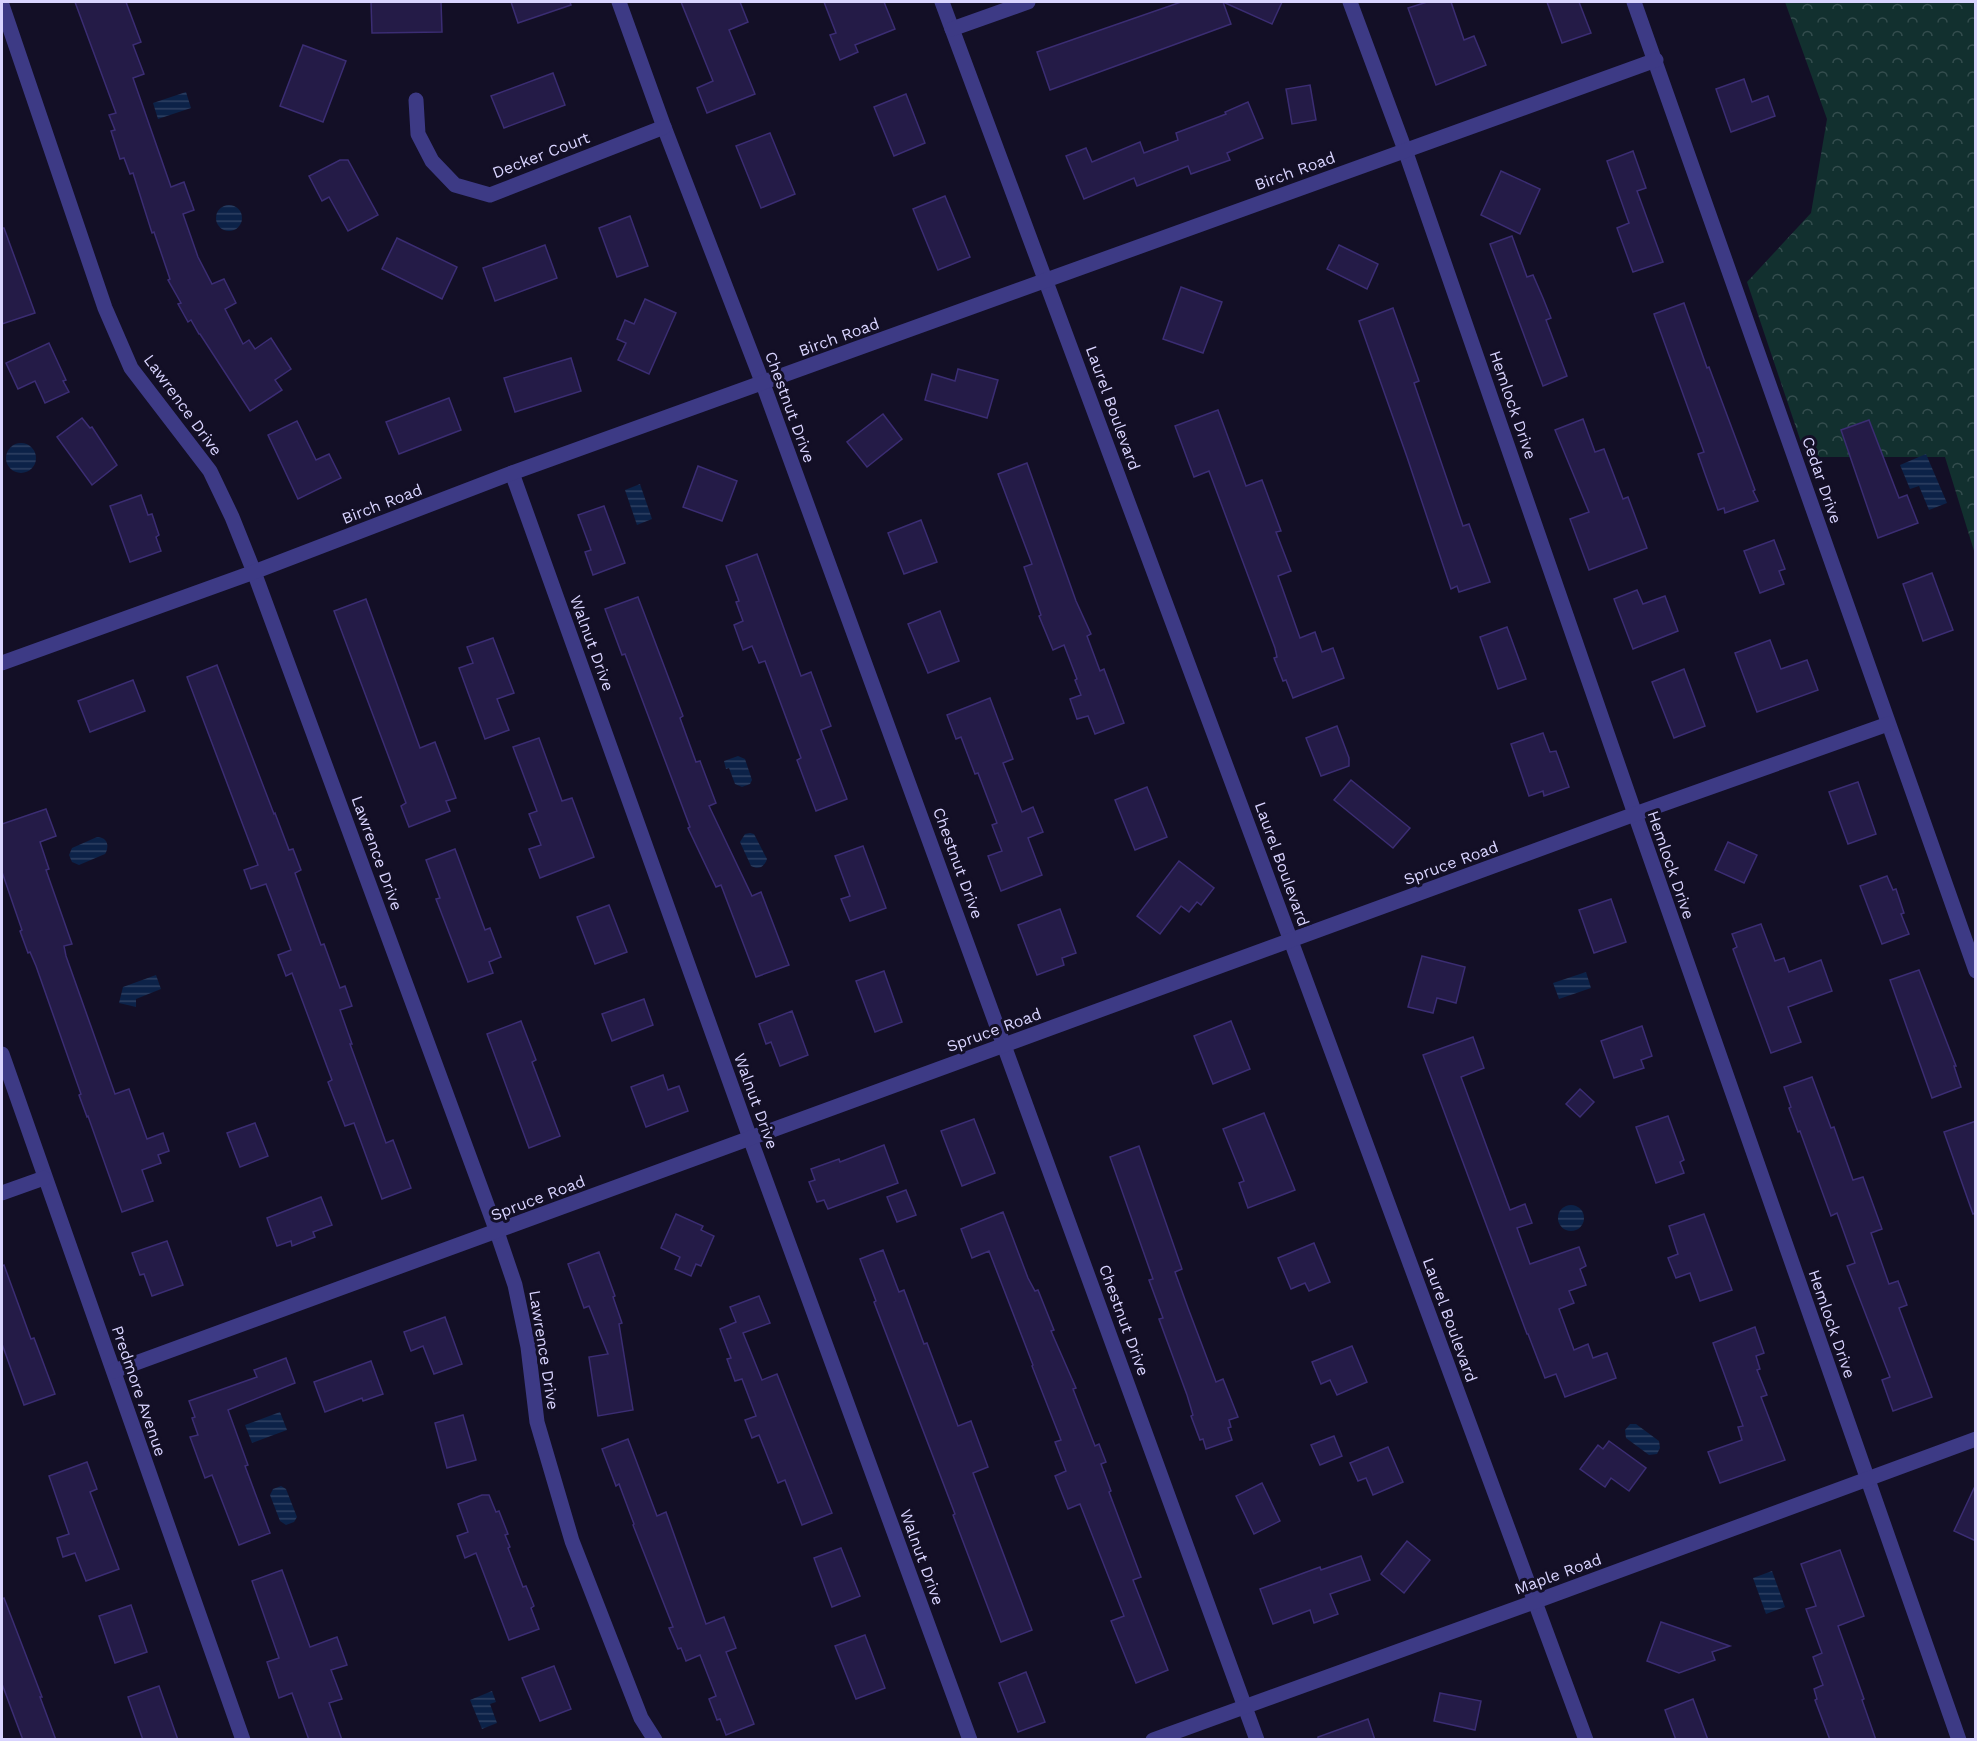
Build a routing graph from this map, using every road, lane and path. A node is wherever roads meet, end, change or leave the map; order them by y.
1 (619, 2) edge
2 (942, 2) edge
3 (1028, 2) edge
4 (1350, 2) edge
5 (1634, 2) edge
6 (2, 5) edge
7 (952, 29) junction
8 (1656, 60) junction
9 (416, 100) dead end
10 (664, 127) junction
11 (1405, 150) junction
12 (1047, 282) junction
13 (763, 384) junction
14 (512, 473) junction
15 (254, 572) junction
16 (2, 663) edge
17 (1888, 724) junction
18 (1635, 814) junction
19 (1291, 941) junction
20 (1976, 971) edge
21 (1006, 1046) junction
22 (2, 1054) edge
23 (750, 1138) junction
24 (44, 1178) junction
25 (2, 1192) edge
26 (497, 1232) junction
27 (114, 1371) junction
28 (1976, 1439) edge
29 (1867, 1479) junction
30 (1534, 1602) junction
31 (1245, 1706) junction
32 (243, 1740) edge
33 (655, 1740) edge
34 (970, 1740) edge
35 (1153, 1740) edge
36 (1257, 1740) edge
37 (1586, 1740) edge
38 (1959, 1740) edge

1 - 10 street, Chestnut Drive
2 - 7 street, Laurel Boulevard
3 - 7 street
4 - 11 street, Hemlock Drive
5 - 8 street, Cedar Drive
6 - 15 street, Lawrence Drive
7 - 12 street, Laurel Boulevard
8 - 11 street, Birch Road
8 - 17 street, Cedar Drive
9 - 10 street, Decker Court
10 - 13 street, Chestnut Drive
11 - 12 street, Birch Road
11 - 18 street, Hemlock Drive
12 - 13 street, Birch Road
12 - 19 street, Laurel Boulevard
13 - 14 street, Birch Road
13 - 21 street, Chestnut Drive
14 - 15 street, Birch Road
14 - 23 street, Walnut Drive
15 - 16 street, Birch Road
15 - 26 street, Lawrence Drive
17 - 18 street, Spruce Road
17 - 20 street, Cedar Drive
18 - 19 street, Spruce Road
18 - 29 street, Hemlock Drive
19 - 21 street, Spruce Road
19 - 30 street, Laurel Boulevard
21 - 23 street, Spruce Road
21 - 31 street, Chestnut Drive
22 - 24 street, Predmore Avenue
23 - 26 street, Spruce Road
23 - 34 street, Walnut Drive
24 - 25 street
24 - 27 street, Predmore Avenue
26 - 27 street, Spruce Road
26 - 33 street, Lawrence Drive
27 - 32 street, Predmore Avenue
28 - 29 street, Maple Road
29 - 30 street, Maple Road
29 - 38 street, Hemlock Drive
30 - 31 street, Maple Road
30 - 37 street, Laurel Boulevard
31 - 35 street, Maple Road
31 - 36 street, Chestnut Drive

